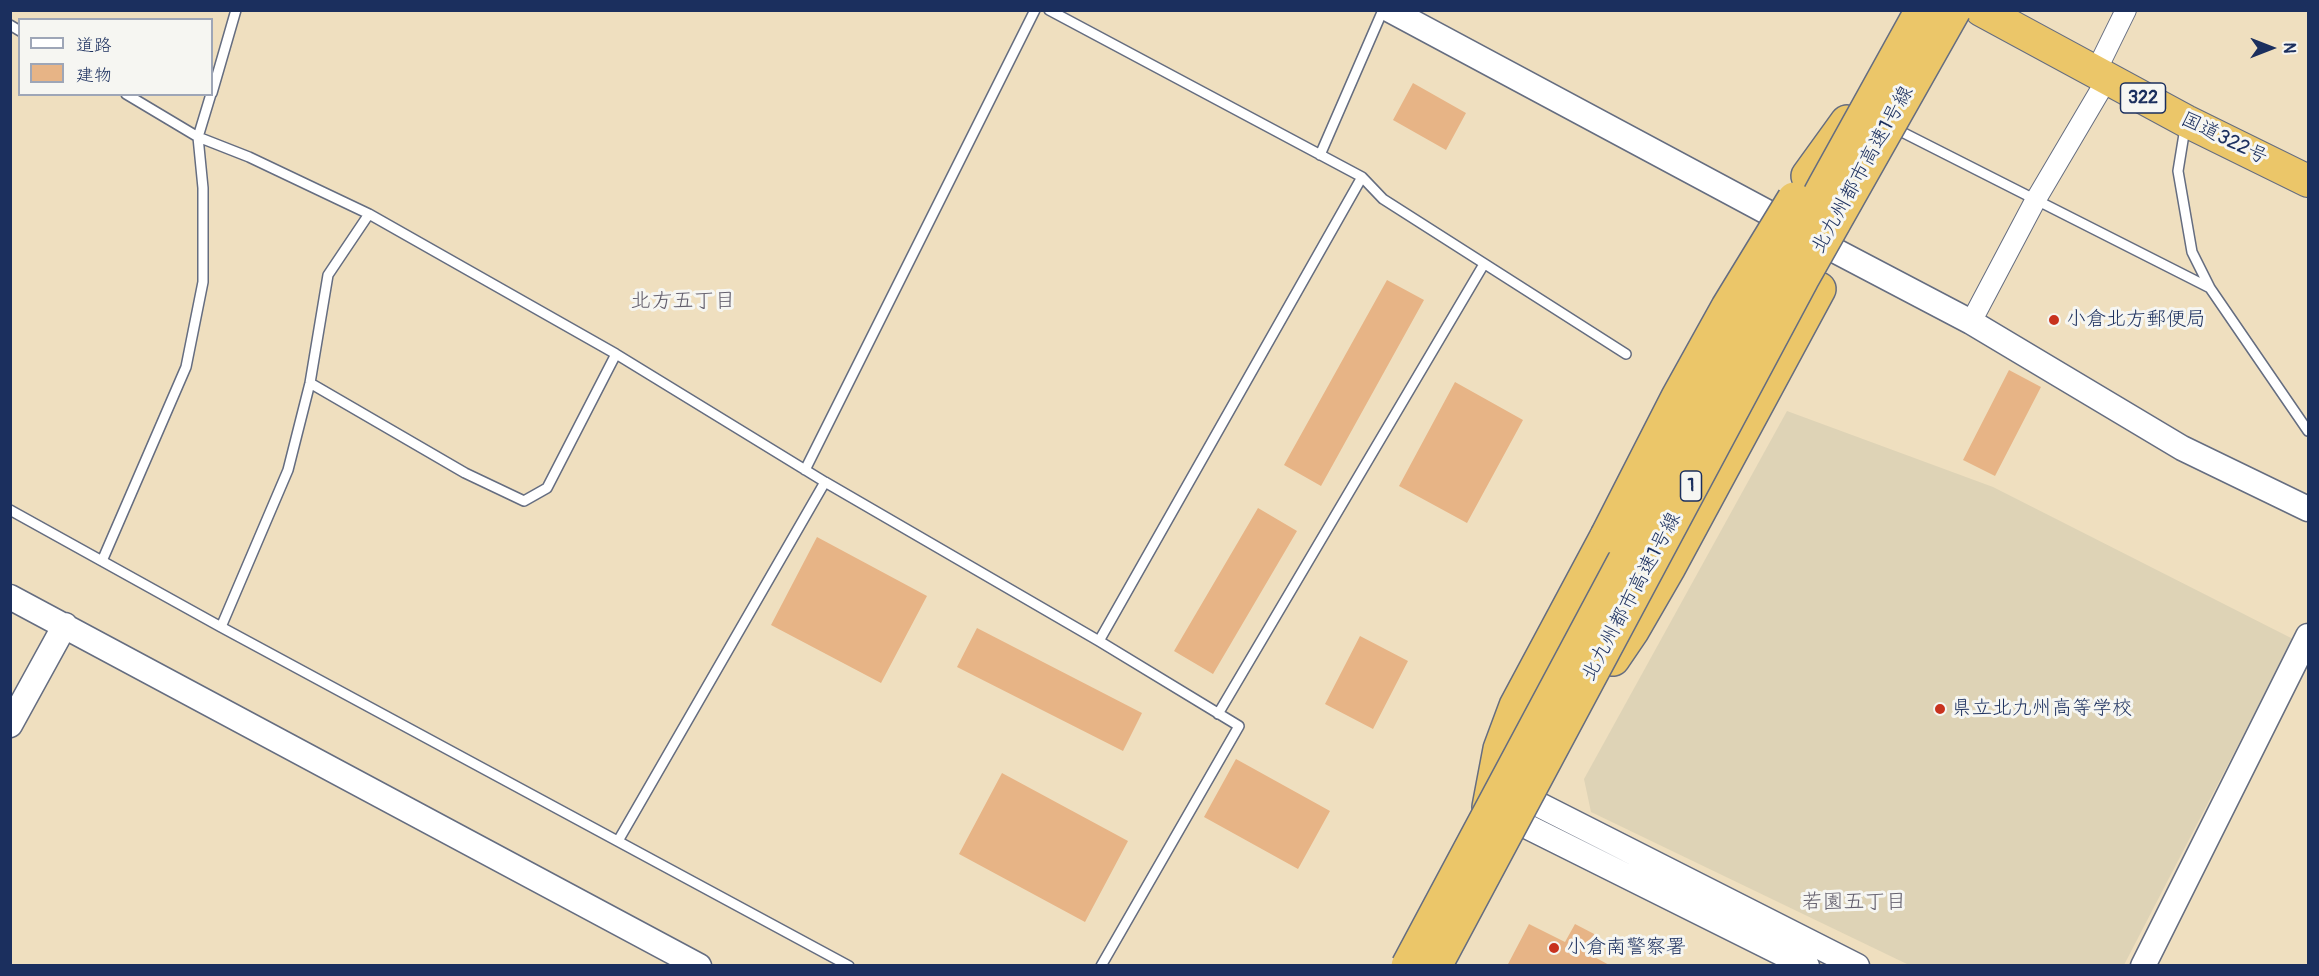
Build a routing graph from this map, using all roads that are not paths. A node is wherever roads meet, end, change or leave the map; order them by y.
1 (236, 10) edge
2 (1035, 10) edge
3 (1049, 10) edge
4 (1383, 10) edge
5 (1390, 10) edge
6 (1912, 10) edge
7 (1922, 10) edge
8 (1955, 10) edge
9 (1981, 10) edge
10 (2126, 10) edge
11 (2101, 76) junction
12 (213, 87) edge
13 (129, 96) edge
14 (210, 96) edge
15 (2186, 121) junction
16 (1896, 129) dead end
17 (198, 137) junction
18 (1320, 154) junction
19 (1362, 177) junction
20 (2308, 181) edge
21 (2036, 201) junction
22 (369, 214) junction
23 (1484, 264) junction
24 (2210, 288) junction
25 (1971, 322) junction
26 (616, 354) junction
27 (1626, 354) dead end
28 (310, 384) junction
29 (2308, 430) edge
30 (805, 470) junction
31 (825, 482) junction
32 (2308, 509) edge
33 (10, 510) edge
34 (102, 561) junction
35 (10, 597) edge
36 (64, 626) junction
37 (221, 627) junction
38 (2308, 636) edge
39 (1099, 641) junction
40 (1588, 695) dead end
41 (1218, 714) junction
42 (10, 725) edge
43 (1495, 796) junction
44 (618, 841) junction
45 (699, 966) edge
46 (849, 966) edge
47 (1101, 966) edge
48 (1408, 966) edge
49 (1435, 966) edge
50 (1807, 966) edge
51 (1857, 966) edge
52 (2143, 966) edge

1 - 12 lane
2 - 30 lane
3 - 18 lane
4 - 18 lane
5 - 25 street
6 - 43 highway, bridge
7 - 48 highway, 北九州都市高速1号線 / 1, bridge
8 - 40 highway, bridge
8 - 49 highway, 北九州都市高速1号線 / 1, bridge
9 - 11 highway, 国道322号 / 322
10 - 11 street
11 - 15 highway, 国道322号 / 322
11 - 21 street
13 - 17 lane
14 - 17 lane
15 - 20 highway, 国道322号 / 322
15 - 24 lane
16 - 21 lane
17 - 22 lane
17 - 34 lane
18 - 19 lane
19 - 23 lane
19 - 39 lane
21 - 24 lane
21 - 25 street
22 - 26 lane
22 - 28 lane
23 - 27 lane
23 - 41 lane
24 - 29 lane
25 - 32 street
26 - 28 lane
26 - 30 lane
28 - 37 lane
30 - 31 lane
31 - 39 lane
31 - 44 lane
33 - 34 lane
34 - 37 lane
35 - 36 street
36 - 42 street
36 - 45 street
37 - 44 lane
38 - 52 street
39 - 41 lane
41 - 47 lane
43 - 50 street
43 - 51 street
44 - 46 lane

